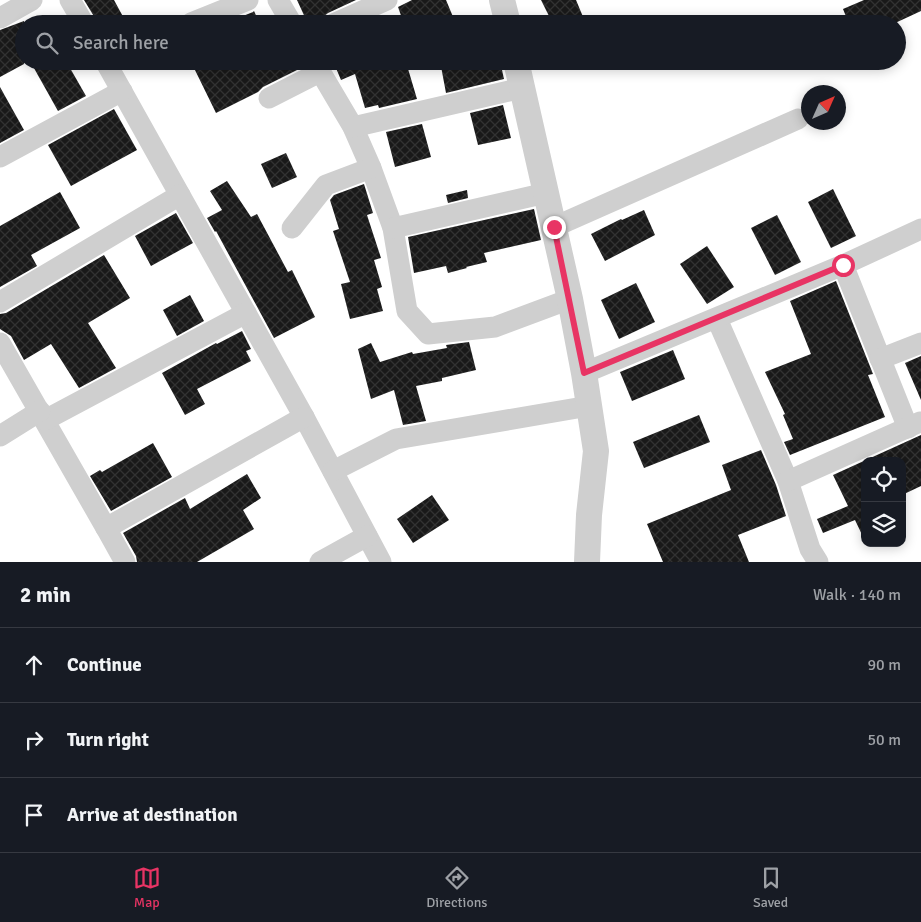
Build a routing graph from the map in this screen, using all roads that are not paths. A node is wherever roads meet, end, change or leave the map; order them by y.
1 (32, 0) edge
2 (70, 0) edge
3 (248, 0) edge
4 (278, 0) edge
5 (387, 0) edge
6 (502, 0) edge
7 (79, 15) edge
8 (211, 15) edge
9 (287, 15) edge
10 (353, 15) edge
11 (506, 15) edge
12 (0, 18) edge
13 (110, 70) edge
14 (311, 70) edge
15 (319, 70) edge
16 (518, 70) edge
17 (522, 88) junction
18 (122, 92) junction
19 (270, 98) dead end
20 (798, 119) dead end
21 (353, 127) junction
22 (0, 157) edge
23 (371, 168) junction
24 (546, 193) junction
25 (180, 195) junction
26 (554, 227) junction
27 (292, 228) dead end
28 (393, 228) junction
29 (921, 229) edge
30 (843, 265) junction
31 (570, 299) junction
32 (0, 302) edge
33 (246, 313) junction
34 (717, 319) junction
35 (0, 343) edge
36 (921, 343) edge
37 (880, 359) junction
38 (584, 373) junction
39 (589, 406) junction
40 (42, 415) junction
41 (304, 417) junction
42 (914, 425) edge
43 (0, 436) edge
44 (333, 471) junction
45 (788, 481) junction
46 (106, 528) junction
47 (367, 536) junction
48 (125, 562) edge
49 (320, 562) edge
50 (381, 562) edge
51 (587, 562) edge
52 (818, 562) edge

1 - 12 street
2 - 7 street
3 - 8 street
4 - 9 street
5 - 10 street
6 - 11 street
13 - 18 street
14 - 19 street
15 - 21 street
16 - 17 street
17 - 21 street
17 - 24 street
18 - 22 street
18 - 25 street
20 - 26 street
21 - 23 street
23 - 27 street
23 - 28 street
24 - 26 street
24 - 28 street
25 - 32 street
25 - 33 street
26 - 31 street
28 - 31 street
29 - 30 street
30 - 34 street
30 - 37 street
31 - 38 street
33 - 40 street
33 - 41 street
34 - 38 street
34 - 45 street
35 - 40 street
36 - 37 street
37 - 42 street
38 - 39 street
39 - 44 street
39 - 51 street
40 - 43 street
40 - 46 street
41 - 44 street
41 - 46 street
42 - 45 street
44 - 47 street
45 - 52 street
46 - 48 street
47 - 49 street
47 - 50 street

